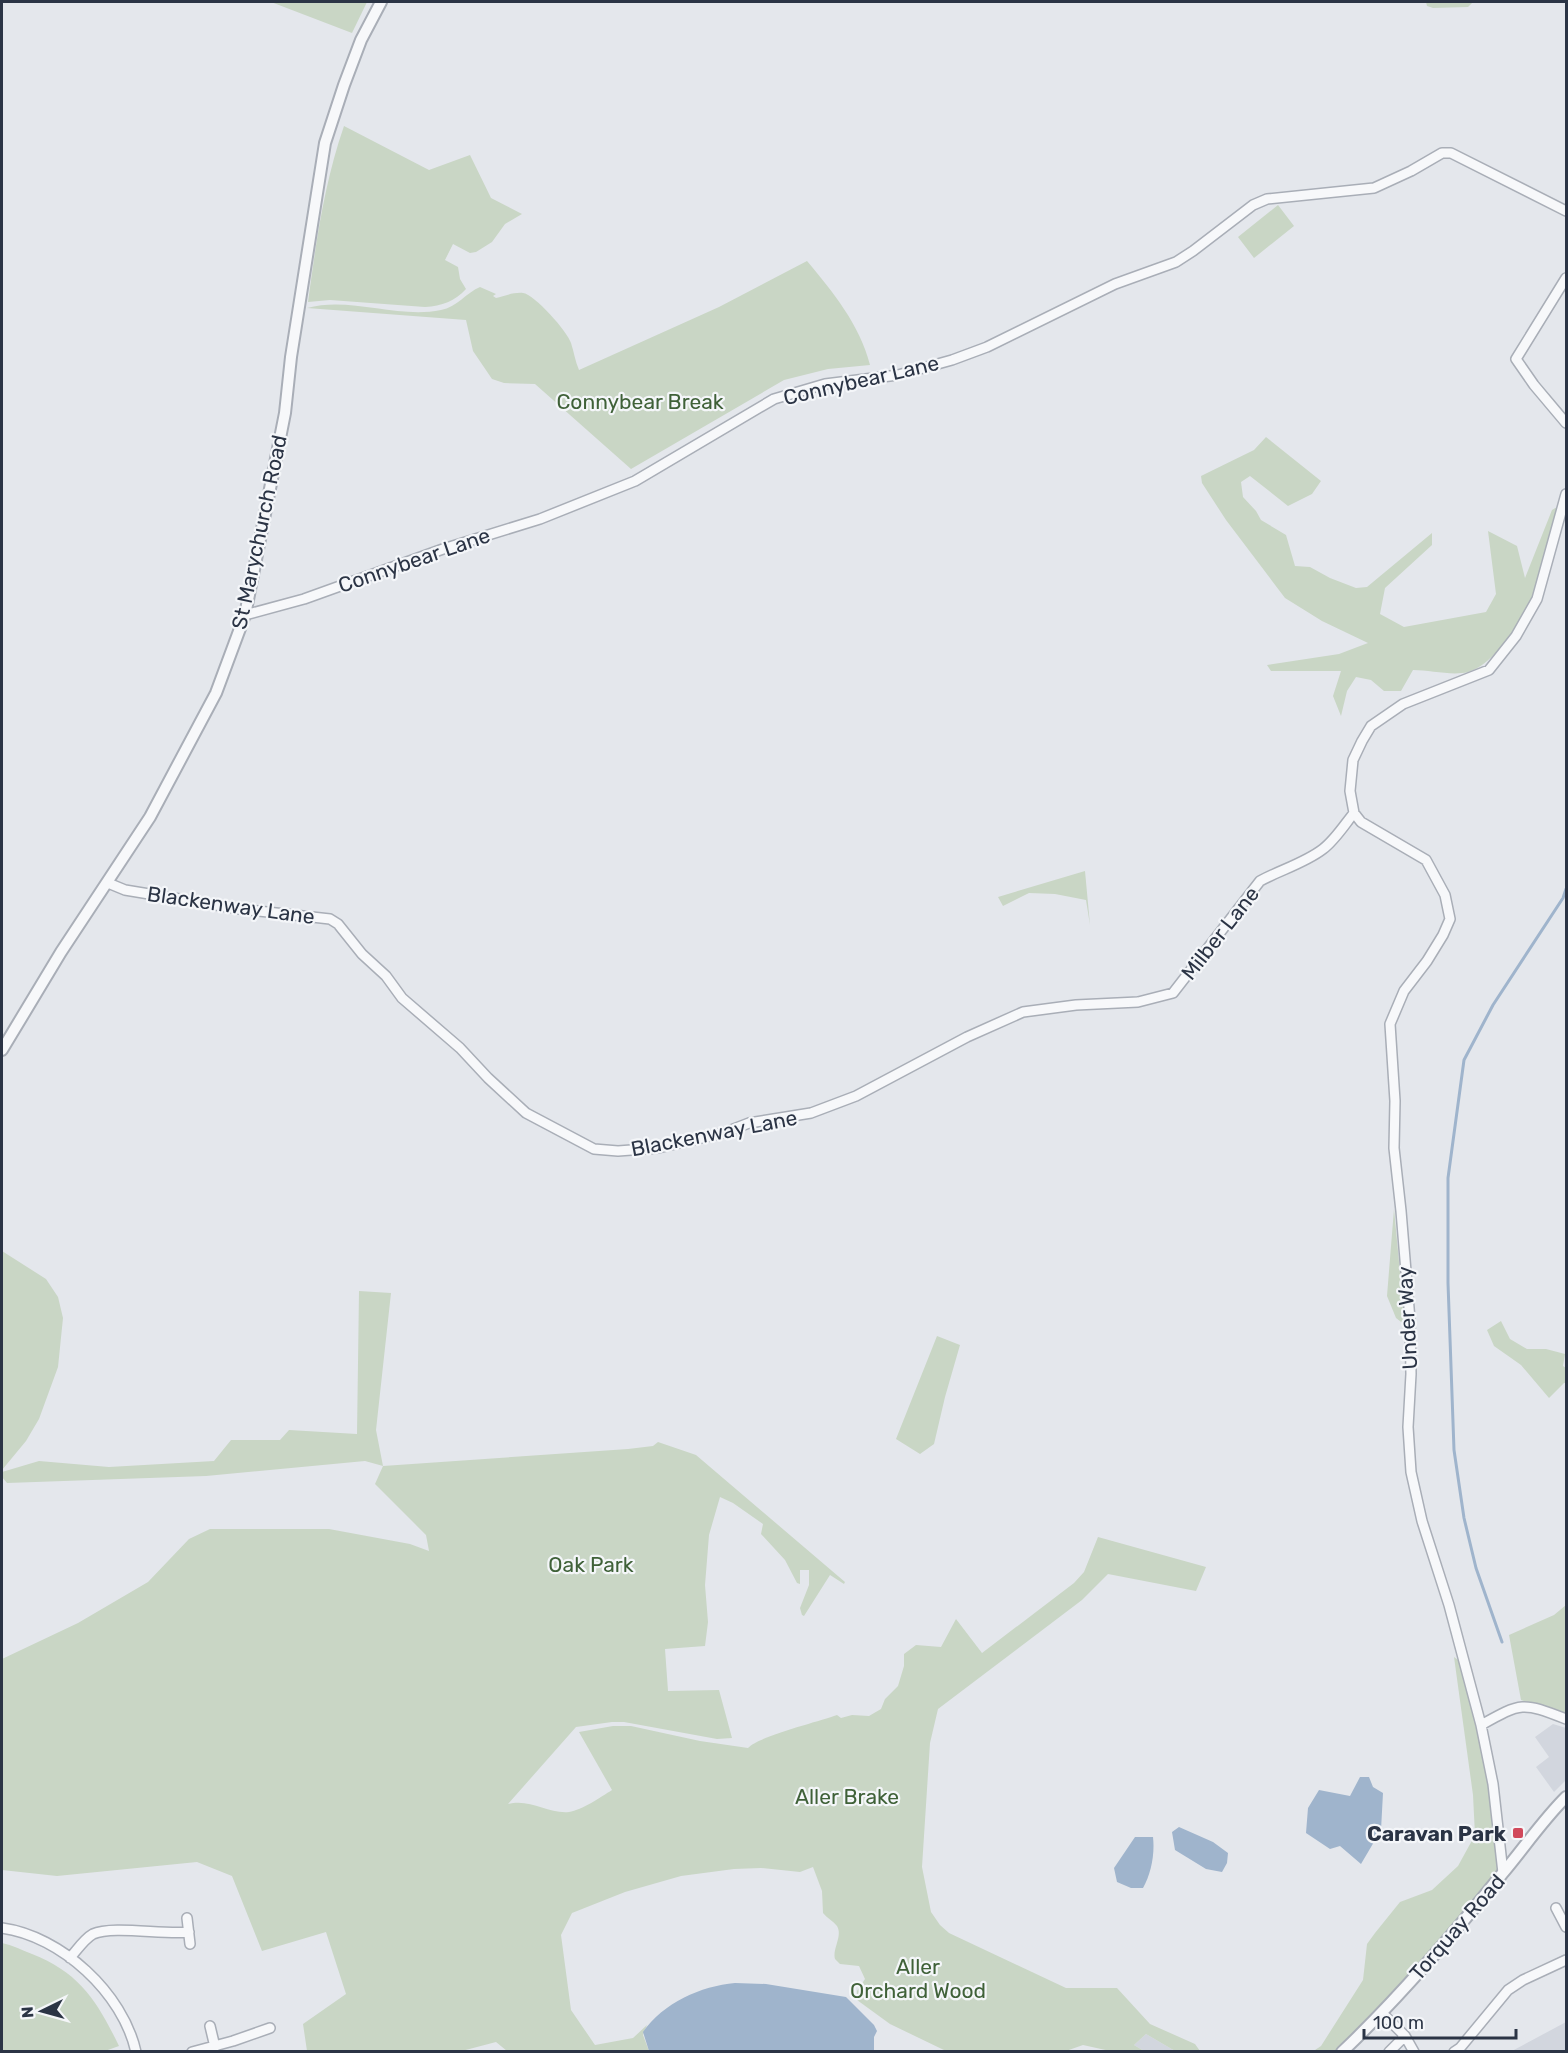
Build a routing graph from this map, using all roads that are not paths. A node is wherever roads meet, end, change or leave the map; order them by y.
1 (381, 2) edge
2 (1566, 211) edge
3 (1566, 278) edge
4 (1566, 423) edge
5 (1566, 494) edge
6 (245, 615) junction
7 (1354, 813) junction
8 (108, 883) junction
9 (1173, 993) joint
10 (2, 1050) edge
11 (1566, 1719) edge
12 (1481, 1725) junction
13 (1566, 1797) edge
14 (1503, 1873) junction
15 (1556, 1908) dead end
16 (187, 1918) dead end
17 (1566, 1927) edge
18 (2, 1928) edge
19 (189, 1932) junction
20 (190, 1944) dead end
21 (70, 1958) junction
22 (1566, 1960) edge
23 (1382, 2013) junction
24 (210, 2026) dead end
25 (270, 2028) dead end
26 (1406, 2036) junction
27 (215, 2047) junction
28 (136, 2052) edge
29 (192, 2052) edge
30 (1342, 2052) edge
31 (1389, 2052) edge
32 (1414, 2052) edge
33 (1454, 2052) edge

1 - 6 street, St Marychurch Road
2 - 6 street, Connybear Lane
3 - 4 street
5 - 7 street
6 - 8 street, St Marychurch Road
7 - 9 street, Milber Lane
7 - 12 street, Under Way
8 - 9 street, Blackenway Lane
8 - 10 street, St Marychurch Road
11 - 12 street
12 - 14 street, Under Way
13 - 14 street, Torquay Road
14 - 23 street, Torquay Road
15 - 17 street
16 - 19 street
18 - 21 street
19 - 20 street
19 - 21 street
21 - 28 street
22 - 33 street
23 - 26 street
23 - 30 street, Torquay Road
24 - 27 street
25 - 27 street
26 - 31 street
26 - 32 street
27 - 29 street

